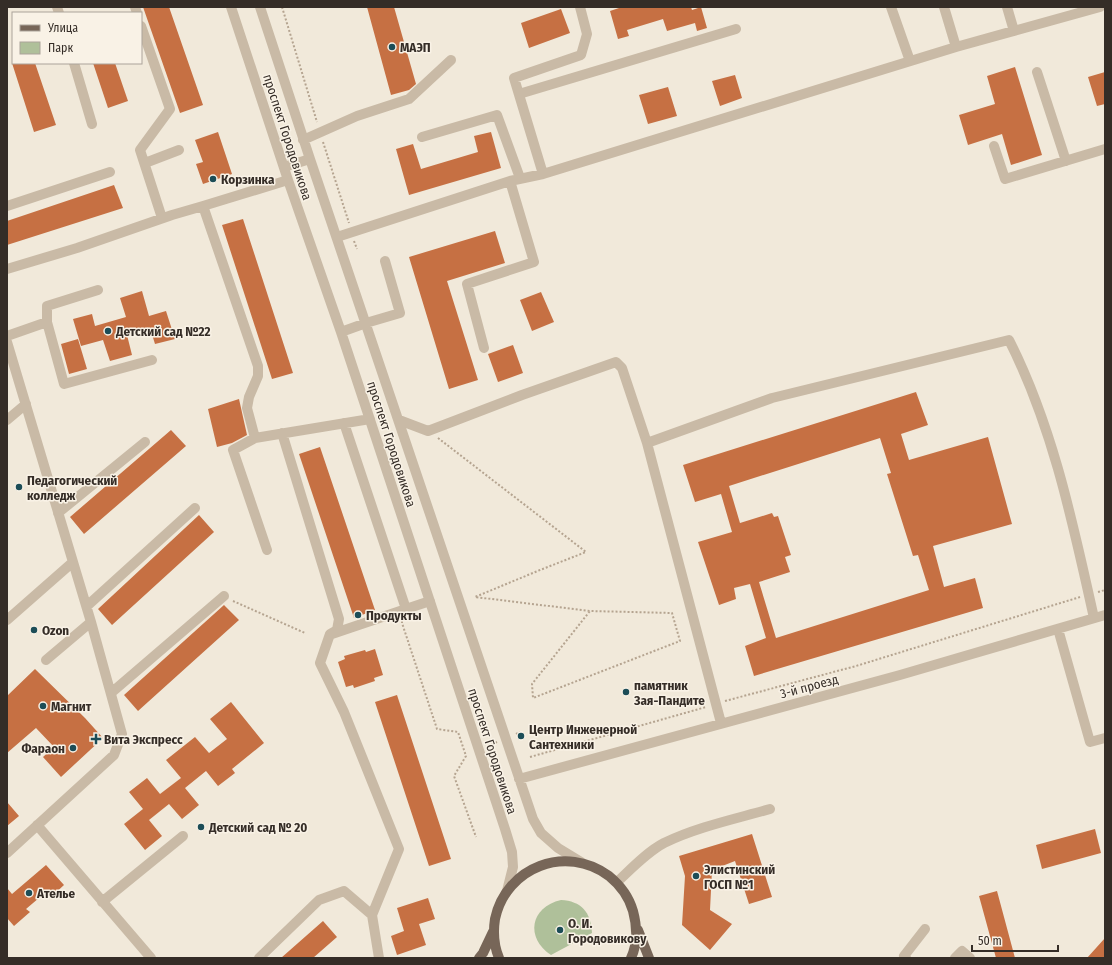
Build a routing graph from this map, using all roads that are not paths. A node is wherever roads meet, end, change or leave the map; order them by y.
1 (231, 7) edge
2 (260, 7) edge
3 (580, 7) edge
4 (891, 7) edge
5 (944, 7) edge
6 (1007, 7) edge
7 (1100, 7) edge
8 (1081, 10) edge
9 (142, 29) edge
10 (736, 29) dead end
11 (1014, 31) junction
12 (956, 47) junction
13 (451, 60) dead end
14 (910, 61) junction
15 (74, 64) edge
16 (1037, 72) dead end
17 (519, 94) junction
18 (92, 124) dead end
19 (422, 137) dead end
20 (303, 140) junction
21 (994, 146) dead end
22 (1105, 149) edge
23 (180, 150) dead end
24 (310, 159) junction
25 (1066, 161) junction
26 (145, 163) junction
27 (284, 167) junction
28 (110, 172) dead end
29 (543, 174) junction
30 (288, 180) junction
31 (515, 180) junction
32 (7, 206) edge
33 (203, 206) junction
34 (162, 218) junction
35 (336, 237) junction
36 (385, 261) dead end
37 (7, 269) edge
38 (98, 290) dead end
39 (47, 322) junction
40 (366, 323) junction
41 (341, 332) junction
42 (7, 336) edge
43 (7, 342) edge
44 (484, 348) dead end
45 (152, 360) dead end
46 (26, 404) junction
47 (370, 419) junction
48 (7, 420) edge
49 (399, 420) junction
50 (344, 423) junction
51 (282, 433) junction
52 (255, 438) junction
53 (145, 442) dead end
54 (647, 443) junction
55 (195, 508) dead end
56 (58, 513) junction
57 (267, 550) dead end
58 (73, 562) junction
59 (224, 596) road end
60 (430, 601) junction
61 (87, 606) junction
62 (406, 609) junction
63 (1105, 615) edge
64 (1094, 618) junction
65 (7, 620) edge
66 (91, 622) junction
67 (1058, 629) junction
68 (330, 634) junction
69 (46, 660) dead end
70 (111, 693) junction
71 (721, 723) junction
72 (1105, 738) edge
73 (519, 779) junction
74 (770, 809) dead end
75 (37, 825) junction
76 (183, 836) dead end
77 (7, 853) edge
78 (581, 862) junction
79 (617, 882) junction
80 (507, 891) junction
81 (102, 902) junction
82 (372, 915) junction
83 (637, 927) junction
84 (925, 929) dead end
85 (493, 930) junction
86 (146, 956) edge
87 (259, 958) edge
88 (378, 958) edge
89 (479, 958) edge
90 (499, 958) edge
91 (631, 958) edge
92 (649, 958) edge
93 (906, 958) edge
94 (955, 958) edge
95 (970, 958) edge

1 - 27 street, проспект Городовикова
2 - 20 street, проспект Городовикова
3 - 17 street
4 - 14 street
5 - 12 street
6 - 11 street
7 - 8 street
8 - 11 street
9 - 26 street
10 - 17 street
11 - 12 street
12 - 14 street
13 - 20 street
14 - 29 street
15 - 18 street
16 - 25 street
17 - 29 street
19 - 31 street
20 - 24 street, проспект Городовикова
21 - 25 street
22 - 25 street
23 - 26 street
24 - 27 street
24 - 35 street, проспект Городовикова
26 - 34 street
27 - 30 street, проспект Городовикова
28 - 32 street
29 - 31 street
30 - 33 street
30 - 41 street, проспект Городовикова
31 - 35 street
31 - 44 street
33 - 34 street
33 - 52 street
34 - 37 street
35 - 40 street, проспект Городовикова
36 - 40 street
38 - 39 street
39 - 42 street
39 - 45 street
40 - 41 street
40 - 49 street, проспект Городовикова
41 - 47 street, проспект Городовикова
43 - 46 street
46 - 48 street
46 - 56 street
47 - 50 street
47 - 60 street, проспект Городовикова
49 - 54 street
49 - 73 street, проспект Городовикова
50 - 51 street
50 - 62 street
51 - 52 street
51 - 68 street
52 - 57 street
53 - 56 street
54 - 64 street
54 - 71 street
55 - 61 street
56 - 58 street
58 - 61 street
58 - 65 street
59 - 70 street
60 - 62 street
60 - 80 street, проспект Городовикова
61 - 66 street
62 - 68 street
63 - 64 street, 3-й проезд
64 - 67 street, 3-й проезд
66 - 69 street
66 - 70 street
67 - 71 street, 3-й проезд
67 - 72 street
68 - 82 street
70 - 75 street
71 - 73 street, 3-й проезд
73 - 78 street, проспект Городовикова
74 - 79 street
75 - 77 street
75 - 81 street
76 - 81 street
78 - 79 main road
78 - 80 main road
79 - 83 main road
80 - 85 main road
81 - 86 street
82 - 87 street
82 - 88 street
83 - 91 main road
83 - 92 main road
84 - 93 street
85 - 89 main road
85 - 90 main road
94 - 95 street

